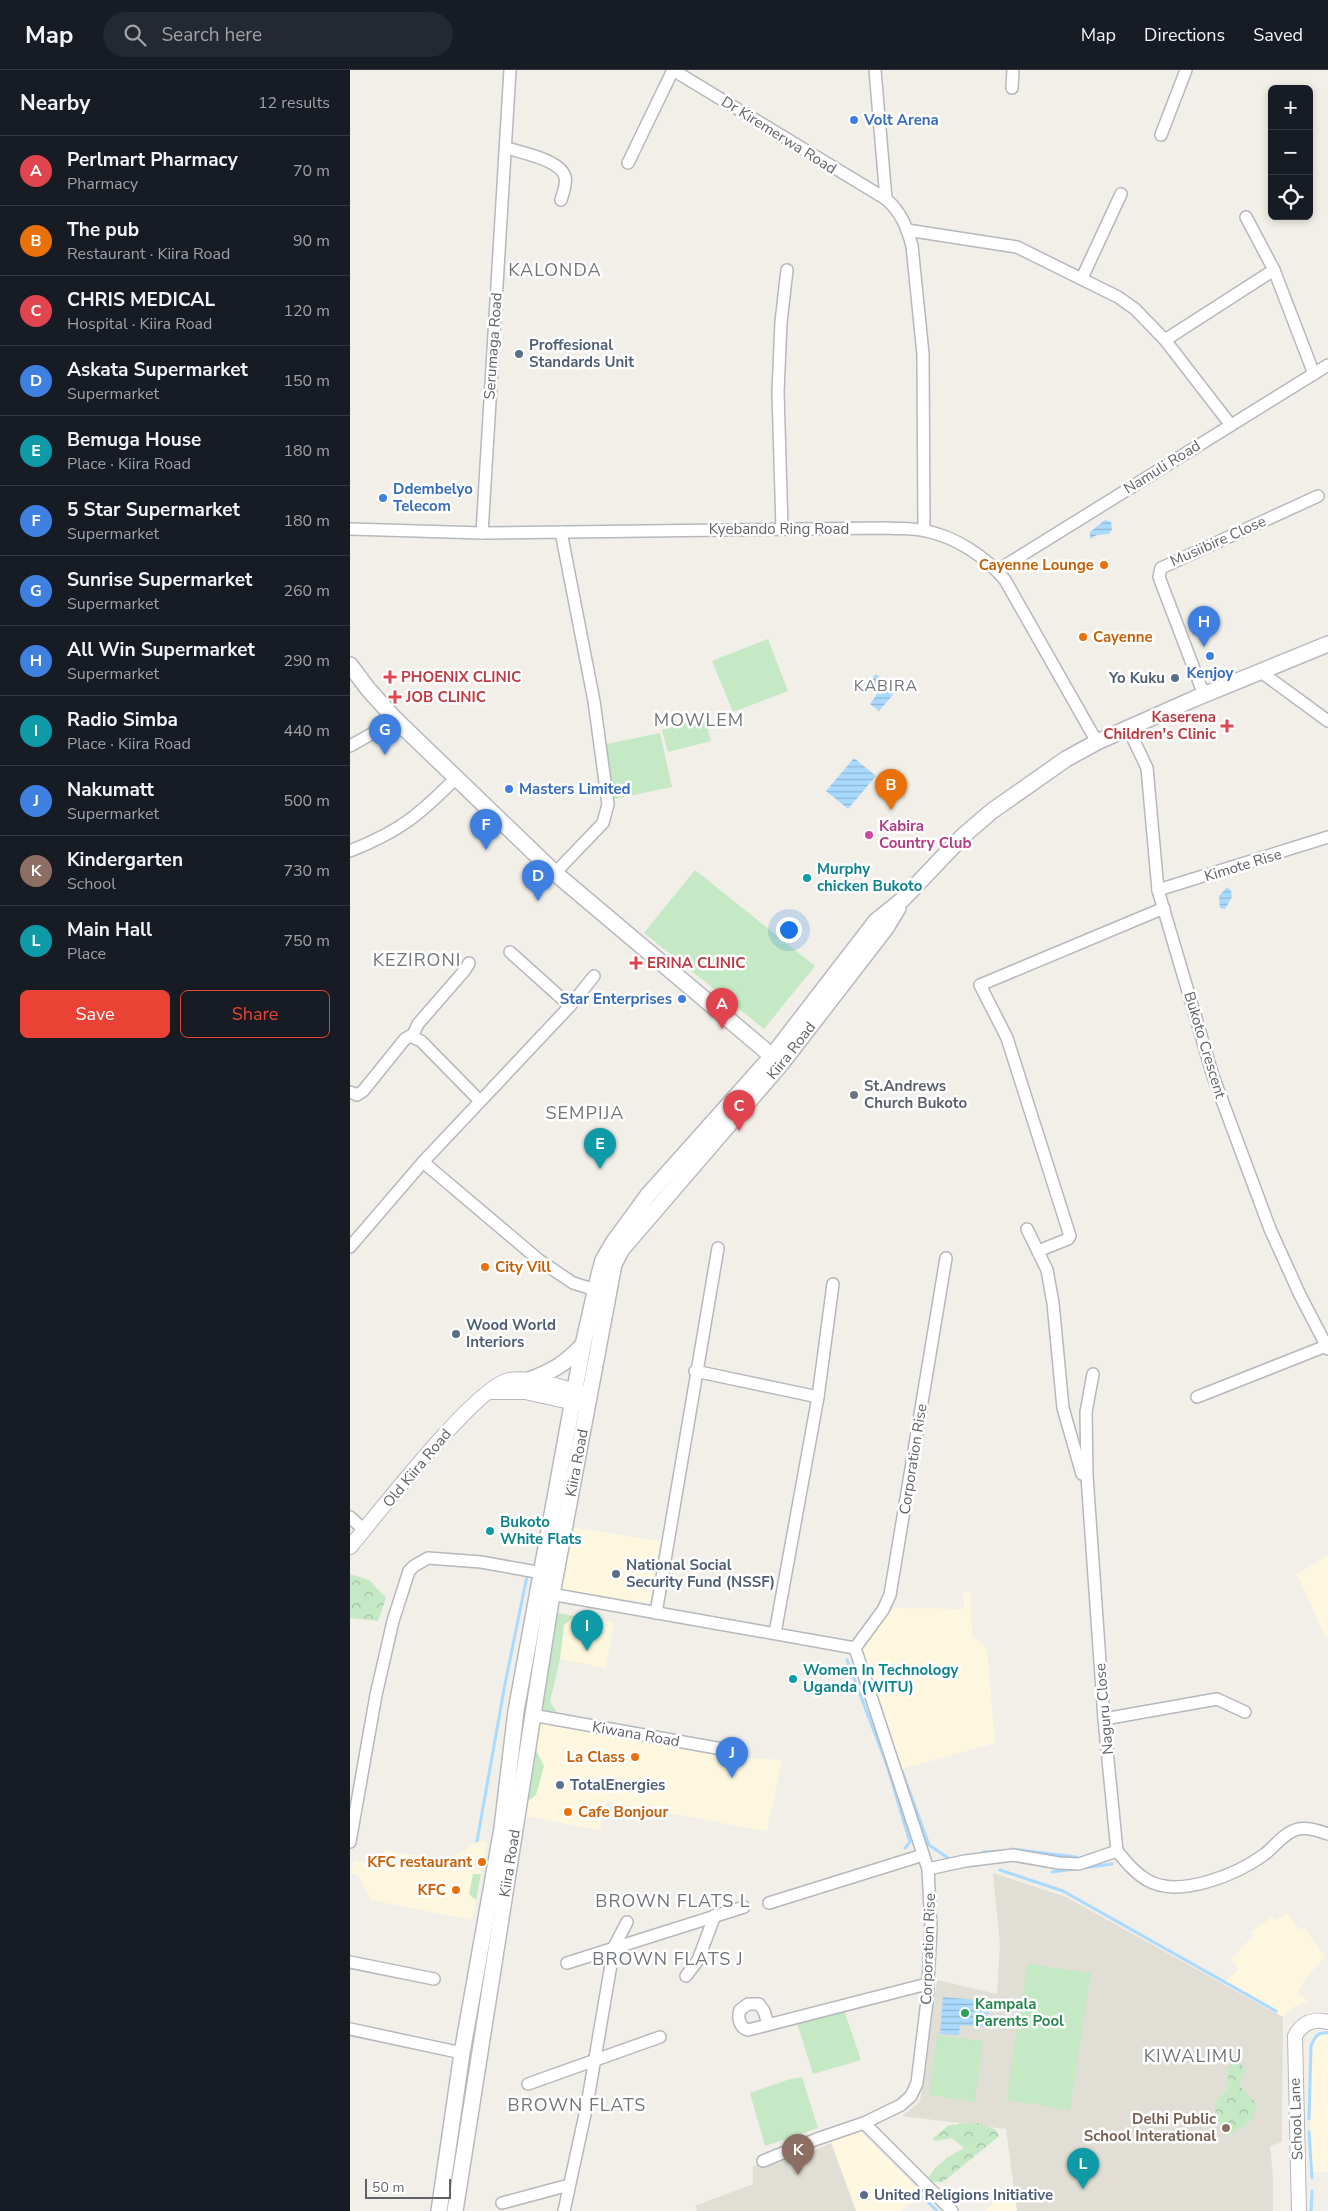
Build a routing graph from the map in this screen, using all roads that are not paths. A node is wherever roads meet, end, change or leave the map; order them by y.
1 (510, 70) edge
2 (673, 70) edge
3 (875, 70) edge
4 (1013, 70) edge
5 (1186, 70) edge
6 (1012, 88) dead end
7 (1161, 135) dead end
8 (507, 148) junction
9 (628, 163) dead end
10 (1121, 194) dead end
11 (886, 198) junction
12 (561, 200) dead end
13 (1246, 217) dead end
14 (907, 230) junction
15 (787, 270) dead end
16 (1274, 270) junction
17 (1082, 278) junction
18 (1165, 340) junction
19 (1328, 365) edge
20 (1314, 374) junction
21 (1230, 424) junction
22 (1318, 496) dead end
23 (350, 529) edge
24 (782, 529) junction
25 (924, 530) junction
26 (561, 532) junction
27 (482, 533) junction
28 (998, 570) junction
29 (1328, 644) edge
30 (350, 665) edge
31 (1261, 672) junction
32 (1200, 696) junction
33 (396, 720) junction
34 (1328, 721) edge
35 (1128, 728) junction
36 (1103, 739) junction
37 (350, 746) edge
38 (456, 778) junction
39 (1328, 838) edge
40 (350, 851) edge
41 (555, 873) junction
42 (1158, 890) junction
43 (1164, 908) junction
44 (510, 952) dead end
45 (469, 962) dead end
46 (594, 976) dead end
47 (570, 1006) junction
48 (412, 1037) junction
49 (777, 1060) junction
50 (350, 1092) edge
51 (479, 1100) junction
52 (423, 1162) junction
53 (1027, 1229) dead end
54 (350, 1247) edge
55 (718, 1248) dead end
56 (1038, 1251) junction
57 (946, 1258) dead end
58 (833, 1284) dead end
59 (596, 1290) junction
60 (584, 1345) junction
61 (1327, 1348) edge
62 (696, 1371) junction
63 (1093, 1374) dead end
64 (529, 1380) junction
65 (486, 1393) junction
66 (574, 1397) junction
67 (818, 1397) junction
68 (1197, 1397) dead end
69 (589, 1400) junction
70 (1088, 1492) junction
71 (350, 1517) edge
72 (364, 1530) junction
73 (350, 1547) edge
74 (542, 1573) junction
75 (545, 1593) junction
76 (656, 1613) junction
77 (775, 1634) junction
78 (855, 1648) junction
79 (1246, 1712) dead end
80 (532, 1715) junction
81 (1104, 1719) junction
82 (740, 1752) dead end
83 (1328, 1834) edge
84 (350, 1842) edge
85 (1117, 1851) junction
86 (923, 1855) junction
87 (928, 1869) junction
88 (769, 1903) dead end
89 (744, 1907) dead end
90 (715, 1915) junction
91 (627, 1922) dead end
92 (614, 1947) junction
93 (350, 1962) edge
94 (567, 1963) dead end
95 (686, 1976) dead end
96 (434, 1979) dead end
97 (927, 1984) junction
98 (1328, 2022) edge
99 (768, 2024) dead end
100 (350, 2029) edge
101 (660, 2037) dead end
102 (462, 2053) junction
103 (595, 2061) junction
104 (528, 2084) dead end
105 (864, 2123) junction
106 (763, 2161) dead end
107 (569, 2185) junction
108 (502, 2203) dead end
109 (440, 2204) edge
110 (456, 2211) edge
111 (564, 2211) edge
112 (952, 2211) edge
113 (1299, 2211) edge

1 - 8 street, Serumaga Road
2 - 9 street
2 - 11 street, Dr Kiremerwa Road
3 - 11 street
4 - 6 street
5 - 7 street
8 - 12 street
8 - 27 street, Serumaga Road
10 - 17 street
11 - 14 street
13 - 16 street
14 - 17 street
14 - 25 street
15 - 24 street
16 - 18 street
16 - 20 street
17 - 18 street
18 - 21 street
19 - 20 street, Namuli Road
20 - 21 street, Namuli Road
21 - 28 street, Namuli Road
22 - 32 street, Musiibire Close
23 - 27 street, Kyebando Ring Road
24 - 25 street, Kyebando Ring Road
24 - 26 street, Kyebando Ring Road
25 - 28 street, Kyebando Ring Road
26 - 27 street, Kyebando Ring Road
26 - 41 street
28 - 36 street, Kyebando Ring Road
29 - 31 main road
30 - 33 main road
31 - 32 main road
31 - 34 street
32 - 35 main road, Kiira Road
33 - 37 street
33 - 38 main road
35 - 36 main road, Kiira Road
35 - 42 street, Bukoto Crescent
36 - 49 main road, Kiira Road
38 - 40 street
38 - 41 main road
39 - 42 street, Kimote Rise
41 - 49 main road
42 - 43 street, Bukoto Crescent
43 - 56 street
43 - 61 street, Bukoto Crescent
44 - 47 street
45 - 48 street
46 - 47 street
47 - 51 street
48 - 50 street
48 - 51 street
49 - 59 main road, Kiira Road
49 - 69 main road, Kiira Road
51 - 52 street
52 - 54 street
52 - 59 street
53 - 56 street
55 - 62 street
56 - 70 street
57 - 78 street, Corporation Rise
58 - 67 street
59 - 60 main road, Kiira Road
60 - 64 main road
60 - 66 main road, Kiira Road
61 - 68 street
62 - 67 street
62 - 76 street
63 - 70 street, Naguru Close
64 - 65 street, Old Kiira Road
64 - 66 street, Old Kiira Road
65 - 66 street, Old Kiira Road
65 - 72 street, Old Kiira Road
66 - 69 street, Old Kiira Road
66 - 74 main road, Kiira Road
67 - 77 street
69 - 75 main road, Kiira Road
70 - 81 street, Naguru Close
71 - 72 street
72 - 73 street, Old Kiira Road
74 - 75 main road, Kiira Road
74 - 84 street
75 - 76 street
75 - 80 main road, Kiira Road
75 - 102 main road, Kiira Road
76 - 77 street
77 - 78 street
78 - 86 street, Corporation Rise
79 - 81 street
80 - 82 street, Kiwana Road
80 - 110 main road, Kiira Road
81 - 85 street, Naguru Close
83 - 85 street
85 - 87 street
86 - 87 street, Corporation Rise
86 - 88 street
87 - 97 street, Corporation Rise
89 - 90 street
90 - 92 street
90 - 95 street
91 - 92 street
92 - 94 street
92 - 103 street
93 - 96 street
97 - 99 street
97 - 105 street, Corporation Rise
98 - 113 street, School Lane
100 - 102 street
101 - 103 street
102 - 109 main road, Kiira Road
103 - 104 street
103 - 107 street
105 - 106 street, Corporation Rise
105 - 112 street
107 - 108 street
107 - 111 street

